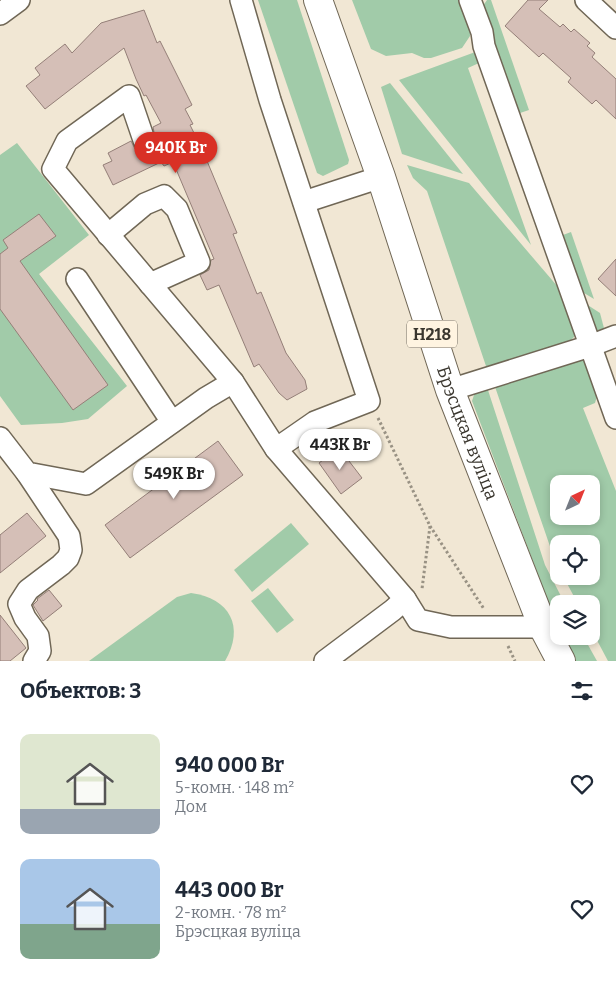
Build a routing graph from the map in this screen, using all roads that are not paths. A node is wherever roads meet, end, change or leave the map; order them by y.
1 (19, 0) edge
2 (241, 0) edge
3 (318, 0) edge
4 (470, 0) edge
5 (586, 0) edge
6 (0, 14) edge
7 (616, 28) edge
8 (144, 140) dead end
9 (381, 177) junction
10 (304, 202) junction
11 (108, 234) junction
12 (77, 279) dead end
13 (150, 284) junction
14 (616, 336) edge
15 (590, 346) junction
16 (233, 382) junction
17 (450, 390) junction
18 (616, 418) edge
19 (172, 422) junction
20 (0, 438) edge
21 (276, 449) junction
22 (27, 474) junction
23 (404, 599) junction
24 (543, 627) junction
25 (34, 661) edge
26 (325, 661) edge
27 (561, 661) edge

1 - 6 lane
2 - 10 lane
3 - 9 main road, Брэсцкая вуліца / Н218
4 - 15 lane
5 - 7 lane
8 - 11 lane
9 - 10 lane
9 - 17 main road, Брэсцкая вуліца / Н218
10 - 21 lane
11 - 13 lane
11 - 13 lane
12 - 19 lane
13 - 16 lane
14 - 15 lane
15 - 17 lane
15 - 18 lane
16 - 19 lane
16 - 21 lane
17 - 24 main road, Брэсцкая вуліца / Н218
19 - 22 lane
20 - 22 lane
21 - 23 lane
22 - 25 lane
23 - 24 lane
23 - 26 lane
24 - 27 main road, Брэсцкая вуліца / Н218

